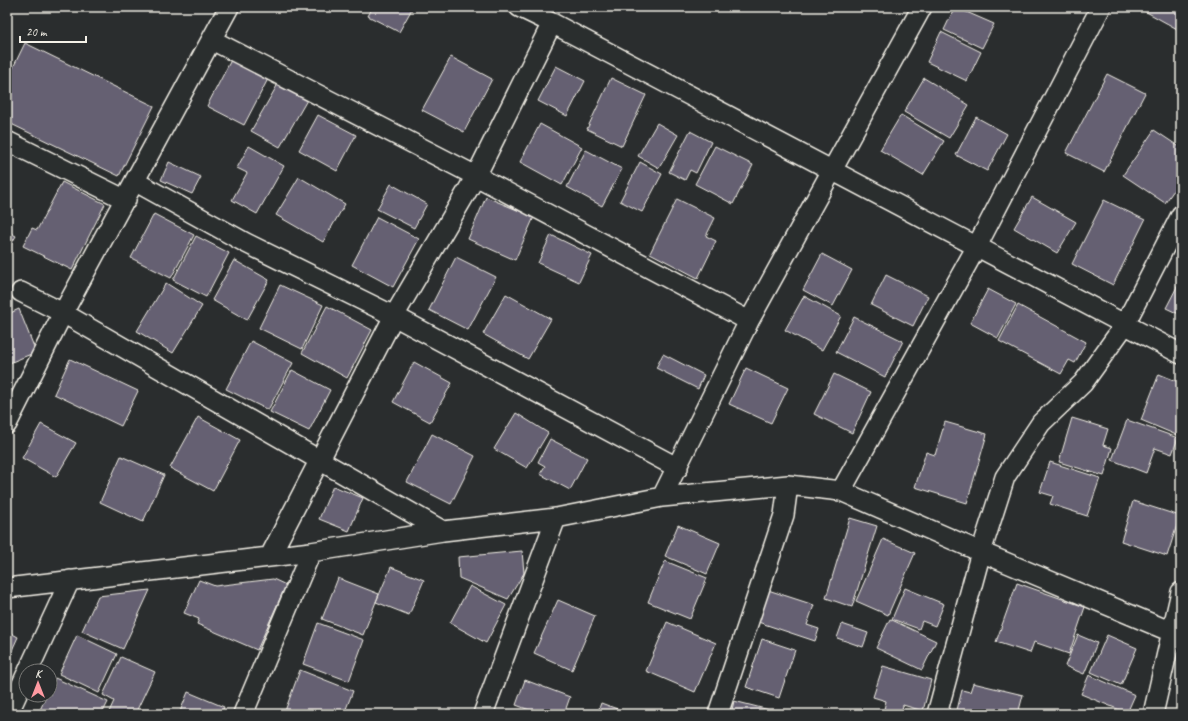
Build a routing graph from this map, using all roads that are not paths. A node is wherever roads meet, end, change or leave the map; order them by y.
1 (229, 7) edge
2 (519, 7) edge
3 (922, 7) edge
4 (1101, 7) edge
5 (552, 23) junction
6 (212, 40) junction
7 (7, 141) edge
8 (832, 170) junction
9 (476, 176) junction
10 (136, 182) junction
11 (126, 200) junction
12 (1181, 215) edge
13 (977, 246) junction
14 (21, 292) dead end
15 (63, 313) junction
16 (394, 316) junction
17 (749, 321) junction
18 (1124, 326) junction
19 (1181, 354) edge
20 (7, 424) edge
21 (319, 461) junction
22 (678, 468) junction
23 (788, 485) junction
24 (841, 491) junction
25 (662, 497) junction
26 (556, 518) junction
27 (443, 531) junction
28 (311, 552) junction
29 (980, 552) junction
30 (270, 556) junction
31 (70, 580) junction
32 (7, 588) edge
33 (1181, 592) edge
34 (1176, 634) edge
35 (32, 663) edge
36 (18, 692) edge
37 (8, 714) edge
38 (243, 714) edge
39 (483, 714) edge
40 (718, 714) edge
41 (936, 714) edge
42 (1153, 714) edge

1 - 6 street
2 - 5 street
3 - 8 street
4 - 13 street
5 - 8 street
5 - 9 street
6 - 9 street
6 - 10 street
7 - 11 street
8 - 13 street
8 - 17 street
9 - 16 street
9 - 17 street
10 - 11 street
10 - 16 street
11 - 15 street
12 - 18 street
13 - 18 street
13 - 24 street
14 - 15 street
15 - 20 street
15 - 21 street
16 - 21 street
16 - 22 street
17 - 22 street
18 - 19 street
18 - 29 street
21 - 27 street
21 - 30 street
22 - 25 street
23 - 24 street
23 - 25 street
23 - 40 street
24 - 29 street
25 - 26 street
26 - 27 street
26 - 39 street
27 - 28 street
28 - 30 street
28 - 38 street
29 - 34 street
29 - 41 street
30 - 31 street
31 - 32 street
31 - 35 street
33 - 34 street
34 - 42 street
36 - 37 street

